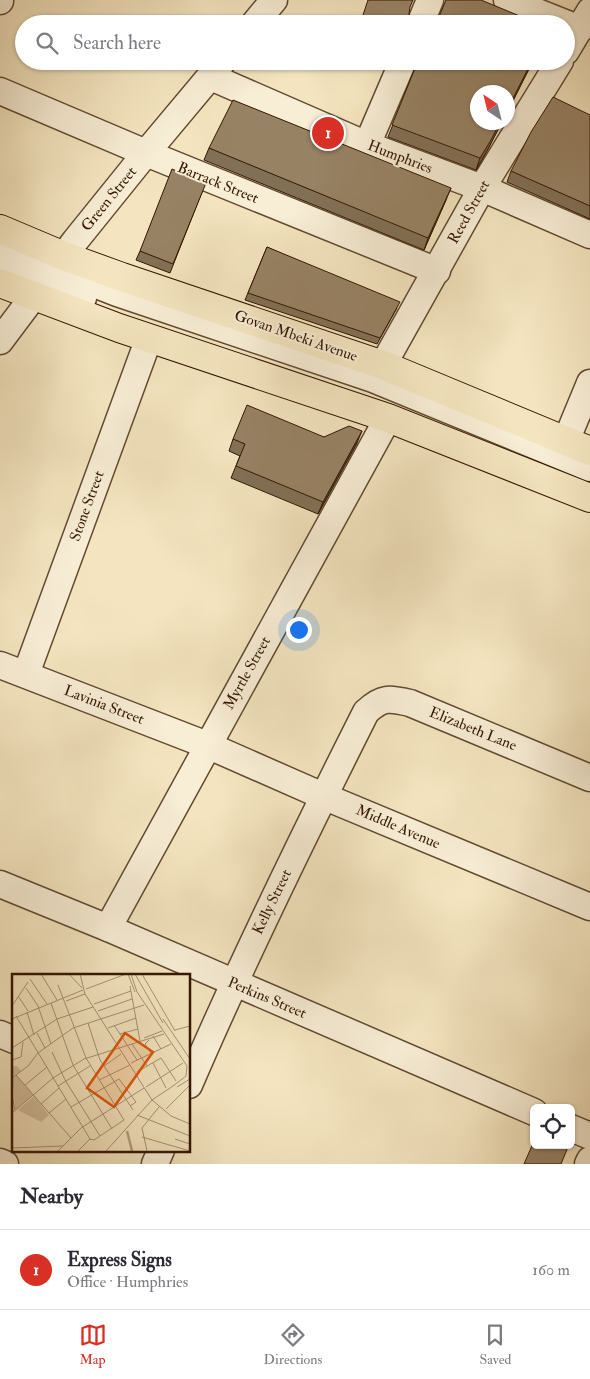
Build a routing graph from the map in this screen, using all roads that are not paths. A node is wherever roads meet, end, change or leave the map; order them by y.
1 (274, 0) edge
2 (430, 0) edge
3 (507, 0) edge
4 (262, 15) edge
5 (424, 15) edge
6 (566, 15) edge
7 (585, 20) edge
8 (575, 36) edge
9 (216, 70) edge
10 (219, 70) edge
11 (400, 70) edge
12 (554, 70) edge
13 (0, 92) edge
14 (367, 145) junction
15 (146, 154) junction
16 (482, 188) junction
17 (0, 229) edge
18 (590, 235) edge
19 (0, 247) edge
20 (0, 269) edge
21 (437, 271) junction
22 (50, 276) junction
23 (0, 283) edge
24 (149, 338) junction
25 (0, 341) edge
26 (383, 365) junction
27 (590, 383) edge
28 (388, 418) junction
29 (578, 446) edge
30 (590, 468) edge
31 (590, 485) edge
32 (590, 498) edge
33 (0, 665) edge
34 (26, 674) junction
35 (361, 722) joint
36 (207, 745) junction
37 (590, 778) edge
38 (323, 796) junction
39 (0, 884) edge
40 (590, 907) edge
41 (108, 928) junction
42 (234, 984) junction
43 (0, 1034) edge
44 (12, 1039) edge
45 (190, 1083) edge
46 (530, 1110) edge
47 (575, 1130) edge
48 (590, 1136) edge
49 (160, 1152) edge
50 (590, 1160) edge
51 (0, 1162) edge
52 (5, 1164) edge
53 (155, 1164) edge
54 (588, 1164) edge

1 - 4 street
2 - 5 street
3 - 6 street
7 - 8 street
9 - 15 street, Green Street
10 - 14 street, Humphries
11 - 14 street
12 - 16 street, Reed Street
13 - 15 street, Barrack Street
14 - 16 street, Humphries
15 - 21 street, Barrack Street
15 - 22 street, Green Street
16 - 18 street, Humphries
16 - 21 street, Reed Street
17 - 22 main road, Govan Mbeki Avenue
19 - 22 street
20 - 22 street
21 - 26 street, Reed Street
22 - 23 main road, Govan Mbeki Avenue
22 - 24 main road, Govan Mbeki Avenue
22 - 25 street, Green Street
22 - 26 main road, Govan Mbeki Avenue
22 - 30 street
22 - 31 street
24 - 28 main road, Govan Mbeki Avenue
24 - 34 street, Stone Street
26 - 29 main road, Govan Mbeki Avenue
27 - 29 street
28 - 32 main road, Govan Mbeki Avenue
28 - 36 street, Myrtle Street
33 - 34 street, Lavinia Street
34 - 36 street, Lavinia Street
35 - 37 street, Elizabeth Lane
35 - 38 street, Kelly Street
36 - 38 street, Middle Avenue
36 - 41 street, Myrtle Street
38 - 40 street, Middle Avenue
38 - 42 street, Kelly Street
39 - 41 street, Perkins Street
41 - 42 street, Perkins Street
42 - 45 street, Kelly Street
42 - 46 street, Perkins Street
43 - 44 street
47 - 48 street
49 - 53 street
50 - 54 street
51 - 52 street

